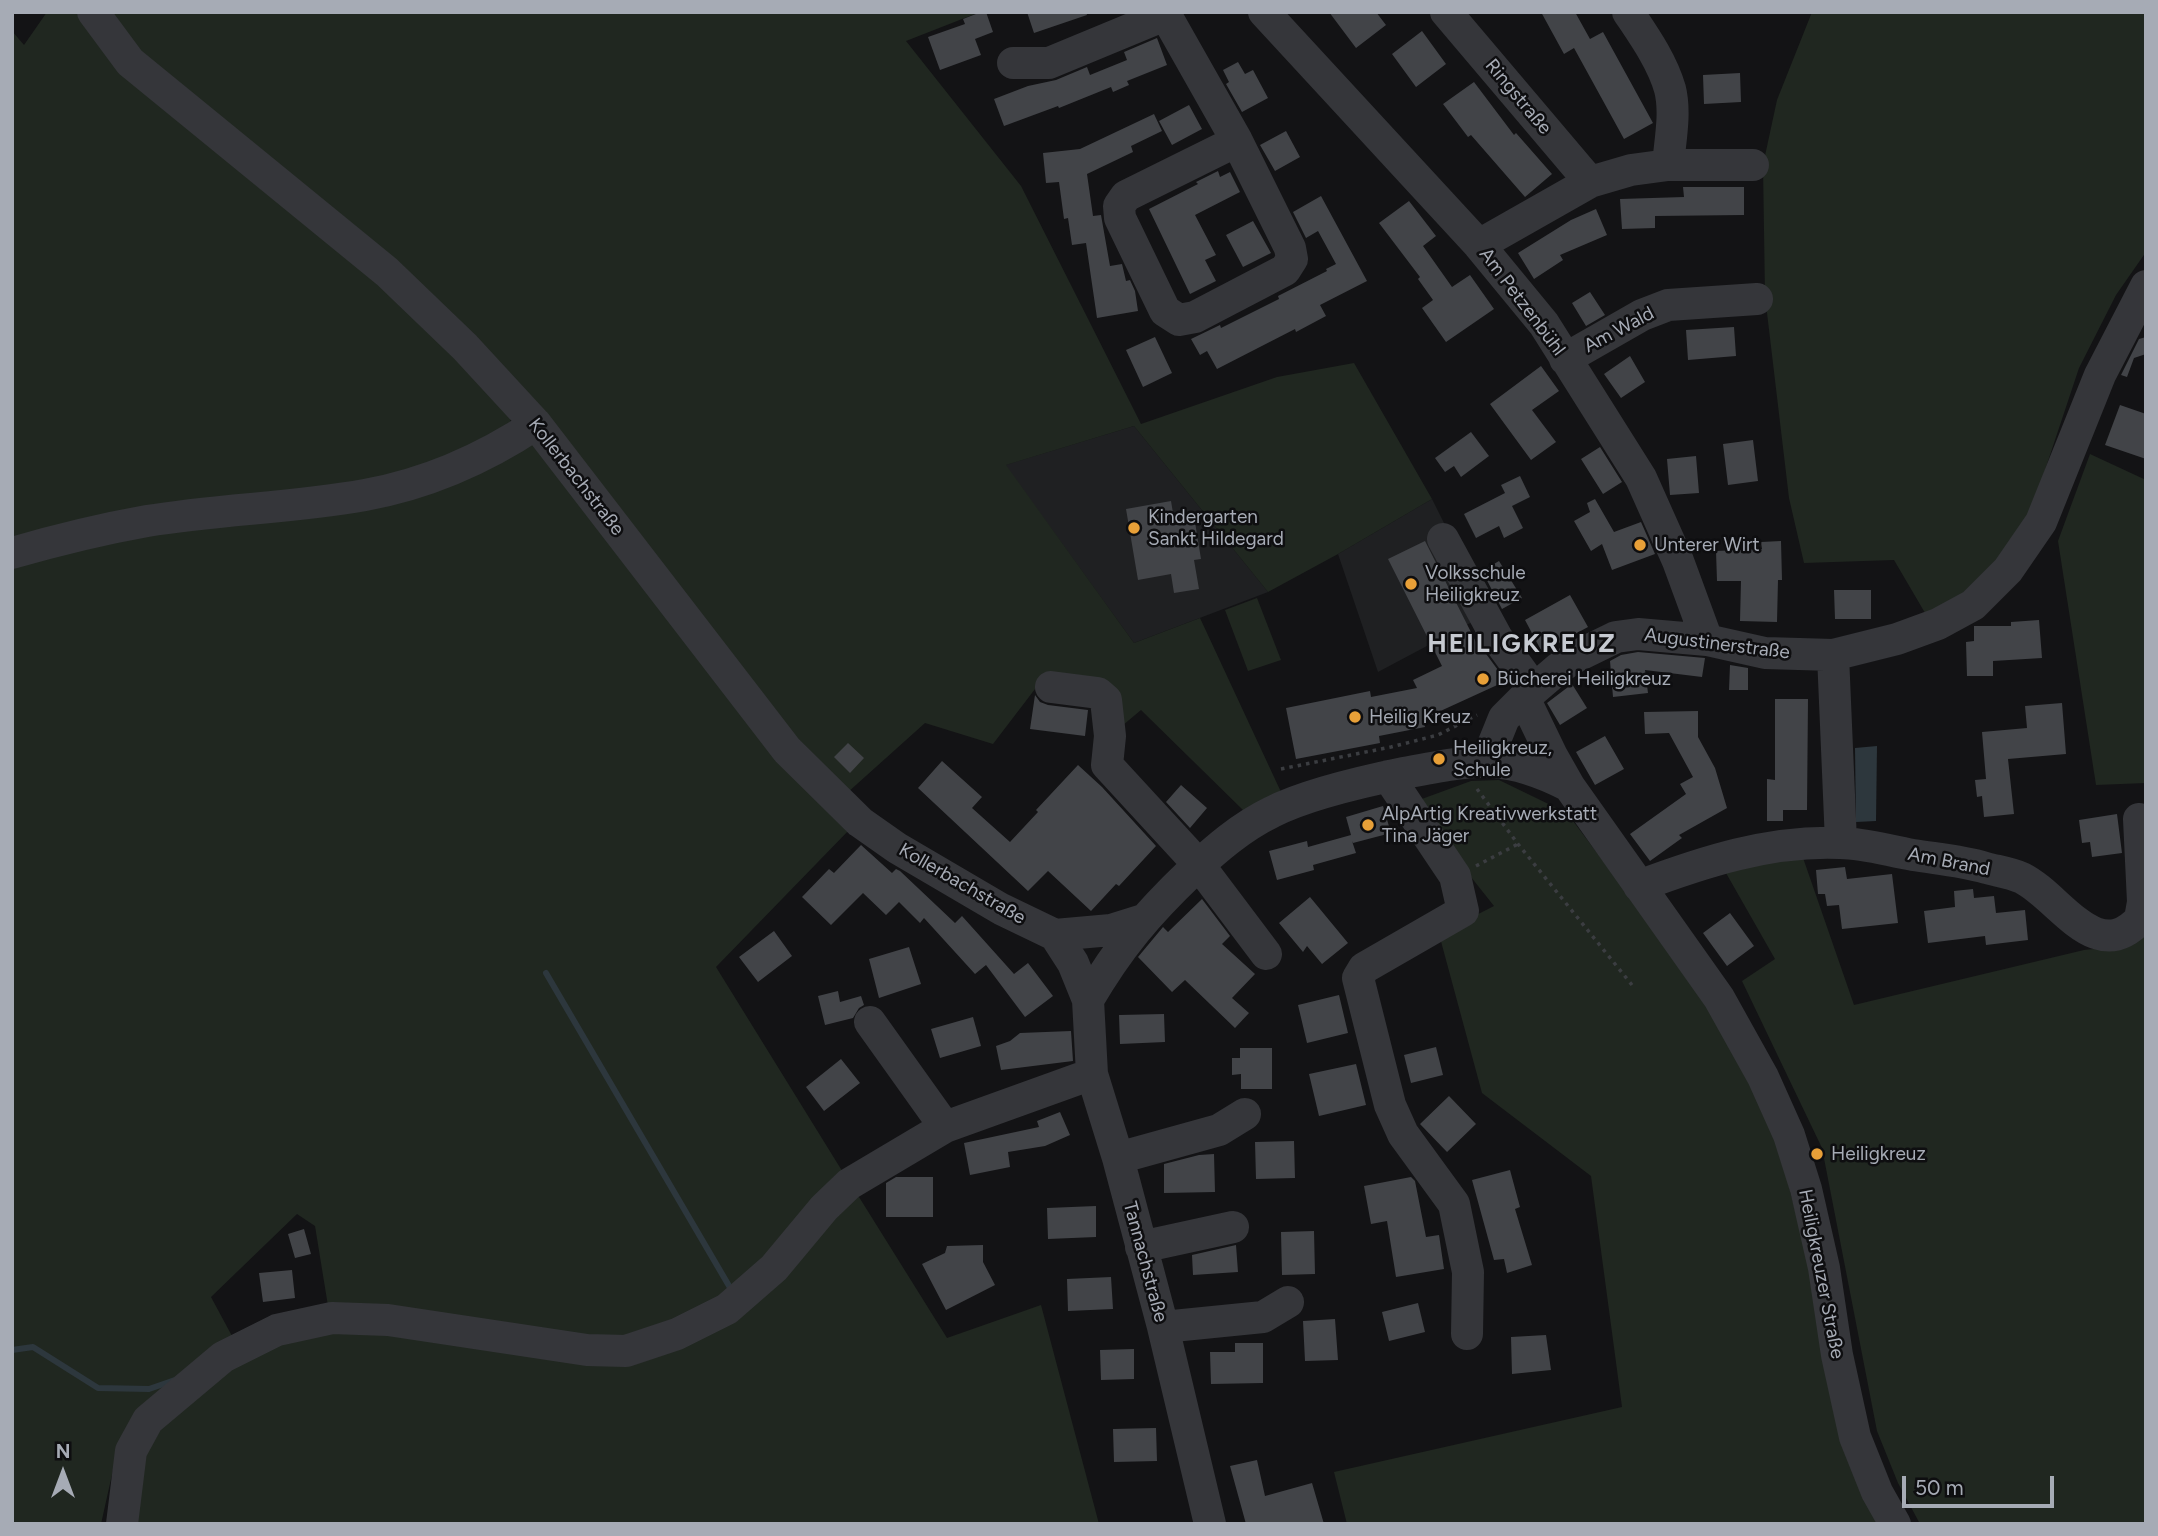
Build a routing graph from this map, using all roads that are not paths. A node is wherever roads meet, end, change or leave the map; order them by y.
1 (93, 12) edge
2 (1264, 12) edge
3 (1446, 12) edge
4 (1628, 12) edge
5 (1164, 14) edge
6 (1013, 63) dead end
7 (1237, 141) junction
8 (1668, 165) junction
9 (1753, 165) dead end
10 (1590, 182) junction
11 (1479, 244) junction
12 (2146, 286) edge
13 (1757, 299) dead end
14 (1565, 359) junction
15 (536, 424) junction
16 (1443, 539) dead end
17 (12, 553) edge
18 (1707, 640) junction
19 (1833, 655) junction
20 (1051, 687) dead end
21 (1521, 702) junction
22 (1479, 770) junction
23 (1388, 776) junction
24 (1569, 786) junction
25 (2140, 819) dead end
26 (1841, 842) junction
27 (1199, 865) junction
28 (1639, 886) junction
29 (1143, 920) junction
30 (1055, 935) junction
31 (1266, 954) dead end
32 (1088, 1000) junction
33 (870, 1021) dead end
34 (1092, 1074) junction
35 (1245, 1114) dead end
36 (945, 1127) junction
37 (1118, 1158) junction
38 (1233, 1227) dead end
39 (1141, 1247) junction
40 (1288, 1302) dead end
41 (1163, 1327) junction
42 (1467, 1334) dead end
43 (122, 1524) edge
44 (1210, 1524) edge
45 (1895, 1524) edge

1 - 15 street, Kollerbachstraße
2 - 11 street, Am Petzenbühl
3 - 10 street, Ringstraße
4 - 8 street
5 - 6 street
5 - 7 street
7 - 7 street
8 - 9 street
8 - 10 street
10 - 11 street
11 - 14 street, Am Petzenbühl
12 - 19 street, Augustinerstraße
13 - 14 street, Am Wald
14 - 18 street, Am Petzenbühl
15 - 17 street
15 - 30 street, Kollerbachstraße
16 - 21 street, Heiligkreuzer Straße
18 - 19 street, Augustinerstraße
18 - 21 street, Augustinerstraße
19 - 26 street
20 - 27 street
21 - 22 street
21 - 24 street, Heiligkreuzer Straße
22 - 23 street
22 - 24 street
23 - 27 street
23 - 42 street
24 - 28 street, Heiligkreuzer Straße
25 - 26 street, Am Brand
26 - 28 street, Am Brand
27 - 29 street
27 - 31 street
28 - 45 street, Heiligkreuzer Straße
29 - 30 street
29 - 32 street
30 - 32 street, Tannachstraße
32 - 34 street, Tannachstraße
33 - 36 street
34 - 36 street
34 - 37 street, Tannachstraße
35 - 37 street
36 - 43 street
37 - 39 street, Tannachstraße
38 - 39 street
39 - 41 street, Tannachstraße
40 - 41 street
41 - 44 street, Tannachstraße

